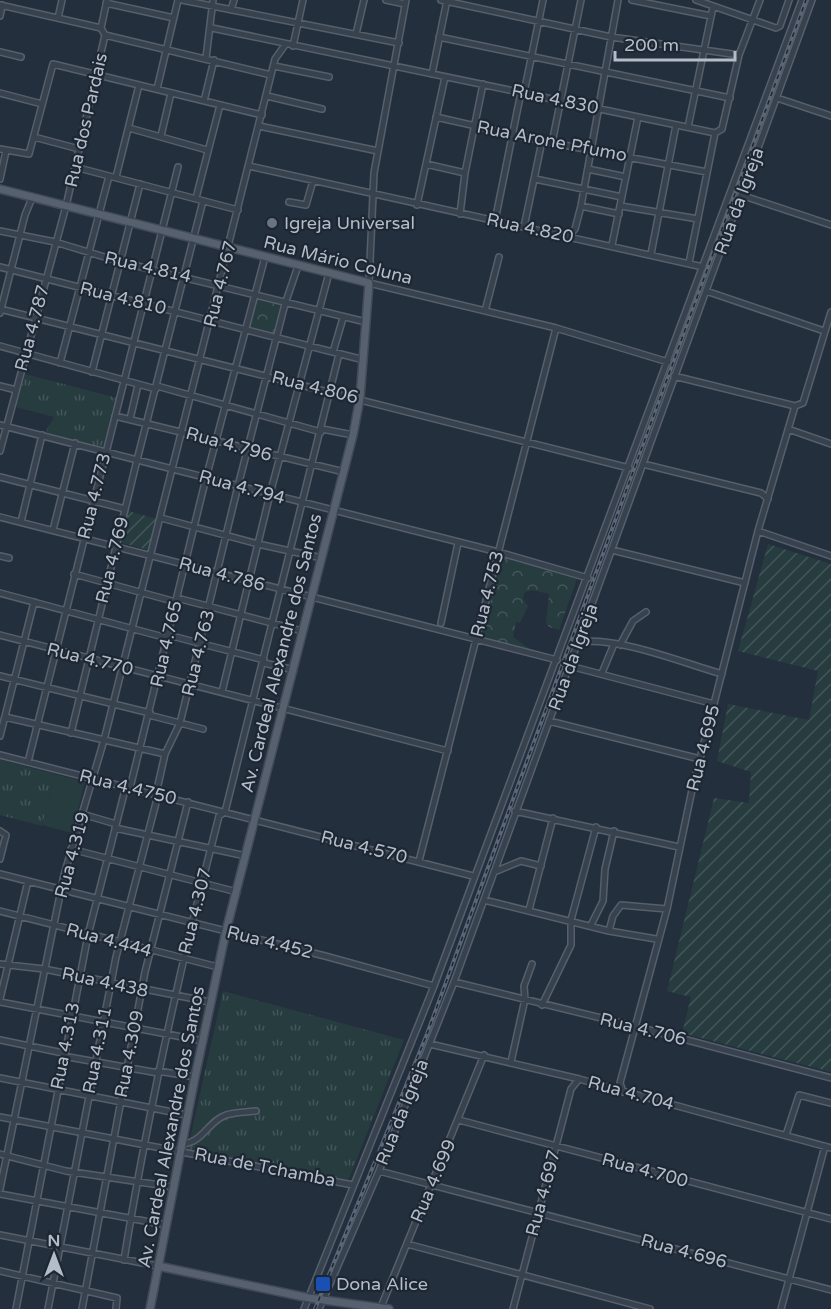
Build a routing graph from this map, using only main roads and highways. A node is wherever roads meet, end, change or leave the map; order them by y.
1 (0, 189) edge
2 (369, 283) joint
3 (158, 1266) junction
4 (321, 1304) edge
5 (385, 1308) edge
6 (150, 1309) edge

1 - 2 main road, Rua Mário Coluna
2 - 3 main road, Av. Cardeal Alexandre dos Santos
3 - 4 main road
3 - 6 main road, Av. Cardeal Alexandre dos Santos
4 - 5 main road

